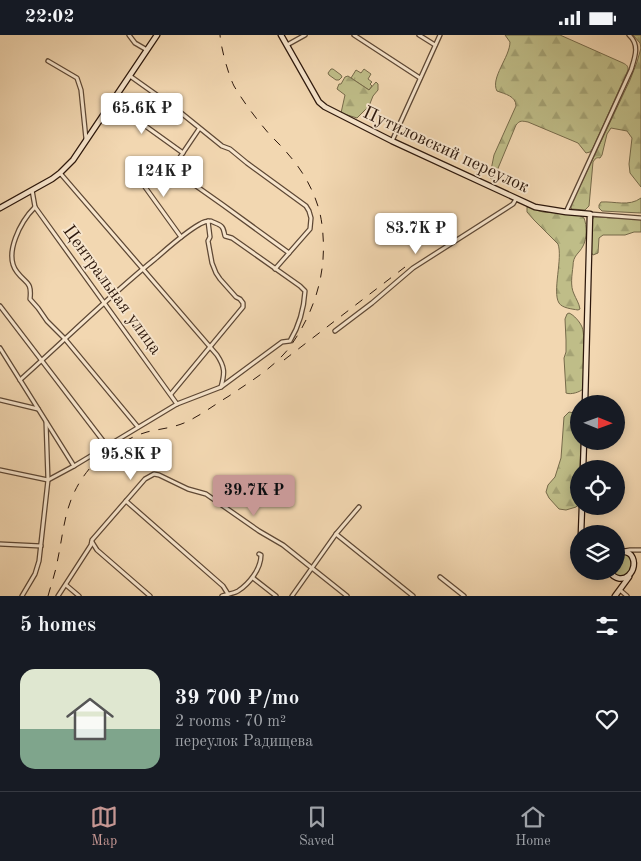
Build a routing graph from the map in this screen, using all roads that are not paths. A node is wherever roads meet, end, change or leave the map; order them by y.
1 (129, 35) edge
2 (157, 35) edge
3 (281, 35) edge
4 (305, 35) edge
5 (354, 35) edge
6 (419, 35) edge
7 (440, 35) edge
8 (629, 35) edge
9 (287, 45) junction
10 (435, 45) junction
11 (148, 50) junction
12 (48, 61) dead end
13 (130, 76) junction
14 (420, 78) junction
15 (112, 102) junction
16 (199, 129) junction
17 (86, 139) junction
18 (392, 141) junction
19 (183, 153) junction
20 (132, 169) dead end
21 (60, 173) junction
22 (32, 190) junction
23 (516, 199) junction
24 (0, 207) edge
25 (35, 207) junction
26 (566, 212) junction
27 (590, 214) junction
28 (641, 218) edge
29 (208, 221) junction
30 (181, 237) junction
31 (289, 253) junction
32 (142, 269) junction
33 (275, 269) junction
34 (104, 303) junction
35 (0, 306) edge
36 (335, 331) dead end
37 (65, 339) junction
38 (0, 347) edge
39 (210, 348) junction
40 (42, 360) junction
41 (20, 380) junction
42 (221, 387) junction
43 (171, 395) junction
44 (585, 395) edge
45 (0, 399) edge
46 (177, 404) junction
47 (38, 409) junction
48 (46, 422) junction
49 (138, 427) junction
50 (107, 446) junction
51 (74, 466) junction
52 (0, 470) edge
53 (48, 480) junction
54 (126, 501) junction
55 (359, 507) dead end
56 (336, 534) junction
57 (92, 541) junction
58 (0, 544) edge
59 (40, 545) junction
60 (625, 550) edge
61 (641, 550) edge
62 (625, 553) edge
63 (259, 554) dead end
64 (641, 564) edge
65 (312, 568) junction
66 (633, 573) junction
67 (440, 577) dead end
68 (252, 578) junction
69 (625, 579) edge
70 (616, 580) edge
71 (66, 585) junction
72 (620, 590) junction
73 (236, 594) edge
74 (227, 595) edge
75 (22, 596) edge
76 (58, 596) edge
77 (79, 596) edge
78 (150, 596) edge
79 (222, 596) edge
80 (276, 596) edge
81 (292, 596) edge
82 (347, 596) edge
83 (413, 596) edge
84 (464, 596) edge
85 (615, 596) edge
86 (627, 596) edge

1 - 11 street
2 - 11 main road
3 - 9 main road, Путиловский переулок
4 - 9 street
5 - 14 street
6 - 10 street
7 - 10 street
8 - 26 street
9 - 18 main road, Путиловский переулок
10 - 14 street
11 - 13 main road
12 - 17 street
13 - 15 main road
13 - 16 street
14 - 18 street
15 - 17 main road
15 - 19 street
16 - 19 street
16 - 31 street
17 - 21 main road
18 - 23 main road, Путиловский переулок
19 - 31 street
20 - 30 street
21 - 22 main road
21 - 32 street
22 - 24 main road
22 - 25 street, Центральная улица
23 - 26 main road, Путиловский переулок
23 - 36 street
25 - 34 street, Центральная улица
25 - 37 street
26 - 27 main road, Путиловский переулок
27 - 28 street, Путиловский переулок
27 - 44 main road
29 - 30 street
29 - 33 street
29 - 39 street
30 - 32 street
31 - 33 street
32 - 34 street
32 - 39 street
33 - 42 street
34 - 37 street
34 - 43 street, Центральная улица
35 - 40 street
37 - 40 street
37 - 49 street
38 - 41 street
39 - 42 street
39 - 43 street
40 - 41 street
40 - 50 street
41 - 47 street
42 - 46 street
43 - 46 street, Центральная улица
45 - 47 street
46 - 49 street
47 - 48 street
48 - 51 street
48 - 53 street
49 - 50 street
50 - 51 street
51 - 53 street
52 - 53 street
53 - 59 street
54 - 57 street
54 - 65 street
54 - 74 street
55 - 56 street
56 - 65 street
56 - 83 street
57 - 71 street
57 - 78 street
58 - 59 street
59 - 75 street
60 - 61 street
62 - 66 main road
63 - 68 street
64 - 66 main road
65 - 81 street
65 - 82 street
66 - 69 main road
66 - 72 main road
67 - 84 street
68 - 73 street
68 - 80 street
70 - 72 main road
71 - 76 street
71 - 77 street
72 - 85 main road
72 - 86 street
73 - 74 street
74 - 79 street

